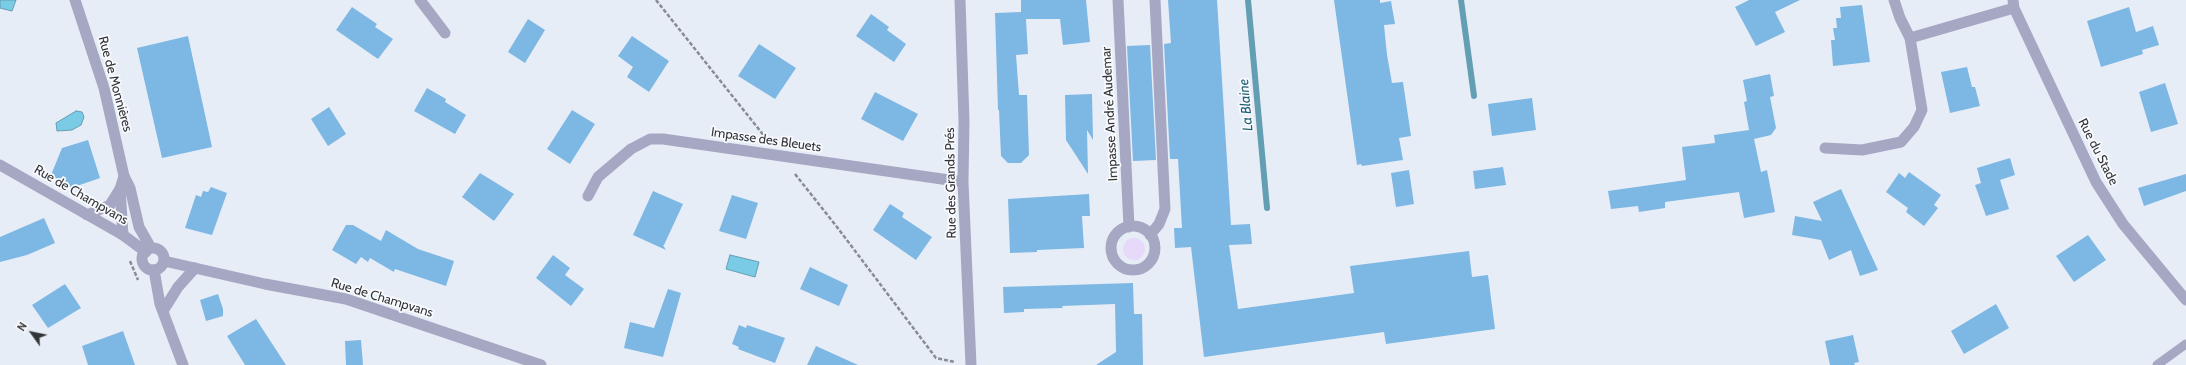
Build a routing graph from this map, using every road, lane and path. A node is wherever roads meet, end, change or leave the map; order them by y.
1 (75, 0) edge
2 (420, 0) edge
3 (656, 0) edge
4 (960, 0) edge
5 (1118, 0) edge
6 (1155, 0) edge
7 (1894, 0) edge
8 (2013, 4) edge
9 (445, 32) dead end
10 (1910, 38) junction
11 (1825, 148) dead end
12 (781, 157) junction
13 (0, 165) edge
14 (124, 176) junction
15 (963, 182) junction
16 (120, 189) junction
17 (588, 196) dead end
18 (86, 215) junction
19 (1129, 227) junction
20 (123, 235) junction
21 (1150, 235) junction
22 (148, 250) junction
23 (129, 259) dead end
24 (164, 261) junction
25 (195, 268) junction
26 (154, 270) junction
27 (140, 286) dead end
28 (2186, 300) edge
29 (163, 311) junction
30 (2186, 344) edge
31 (183, 365) edge
32 (541, 365) edge
33 (971, 365) edge
34 (2158, 365) edge

1 - 14 street, Rue de Monnières
2 - 9 street
3 - 12 path
4 - 15 street, Rue des Grands Prés
5 - 19 street, Impasse André Audemar
6 - 21 street
7 - 10 street
8 - 10 street
8 - 28 street, Rue du Stade
10 - 11 street
12 - 15 street, Impasse des Bleuets
12 - 17 street, Impasse des Bleuets
12 - 33 path
13 - 18 street, Rue de Champvans
14 - 16 street, Rue de Monnières
14 - 22 street, Rue de Monnières
15 - 33 street, Rue des Grands Prés
16 - 18 street, Rue de Monnières
16 - 20 street, Rue de Monnières
18 - 20 street, Rue de Champvans
19 - 21 street
19 - 21 street
20 - 22 street, Rue de Champvans
22 - 24 street
22 - 26 street
23 - 27 path
24 - 25 street, Rue de Champvans
24 - 26 street
25 - 29 street
25 - 32 street, Rue de Champvans
26 - 29 street
29 - 31 street
30 - 34 lane

